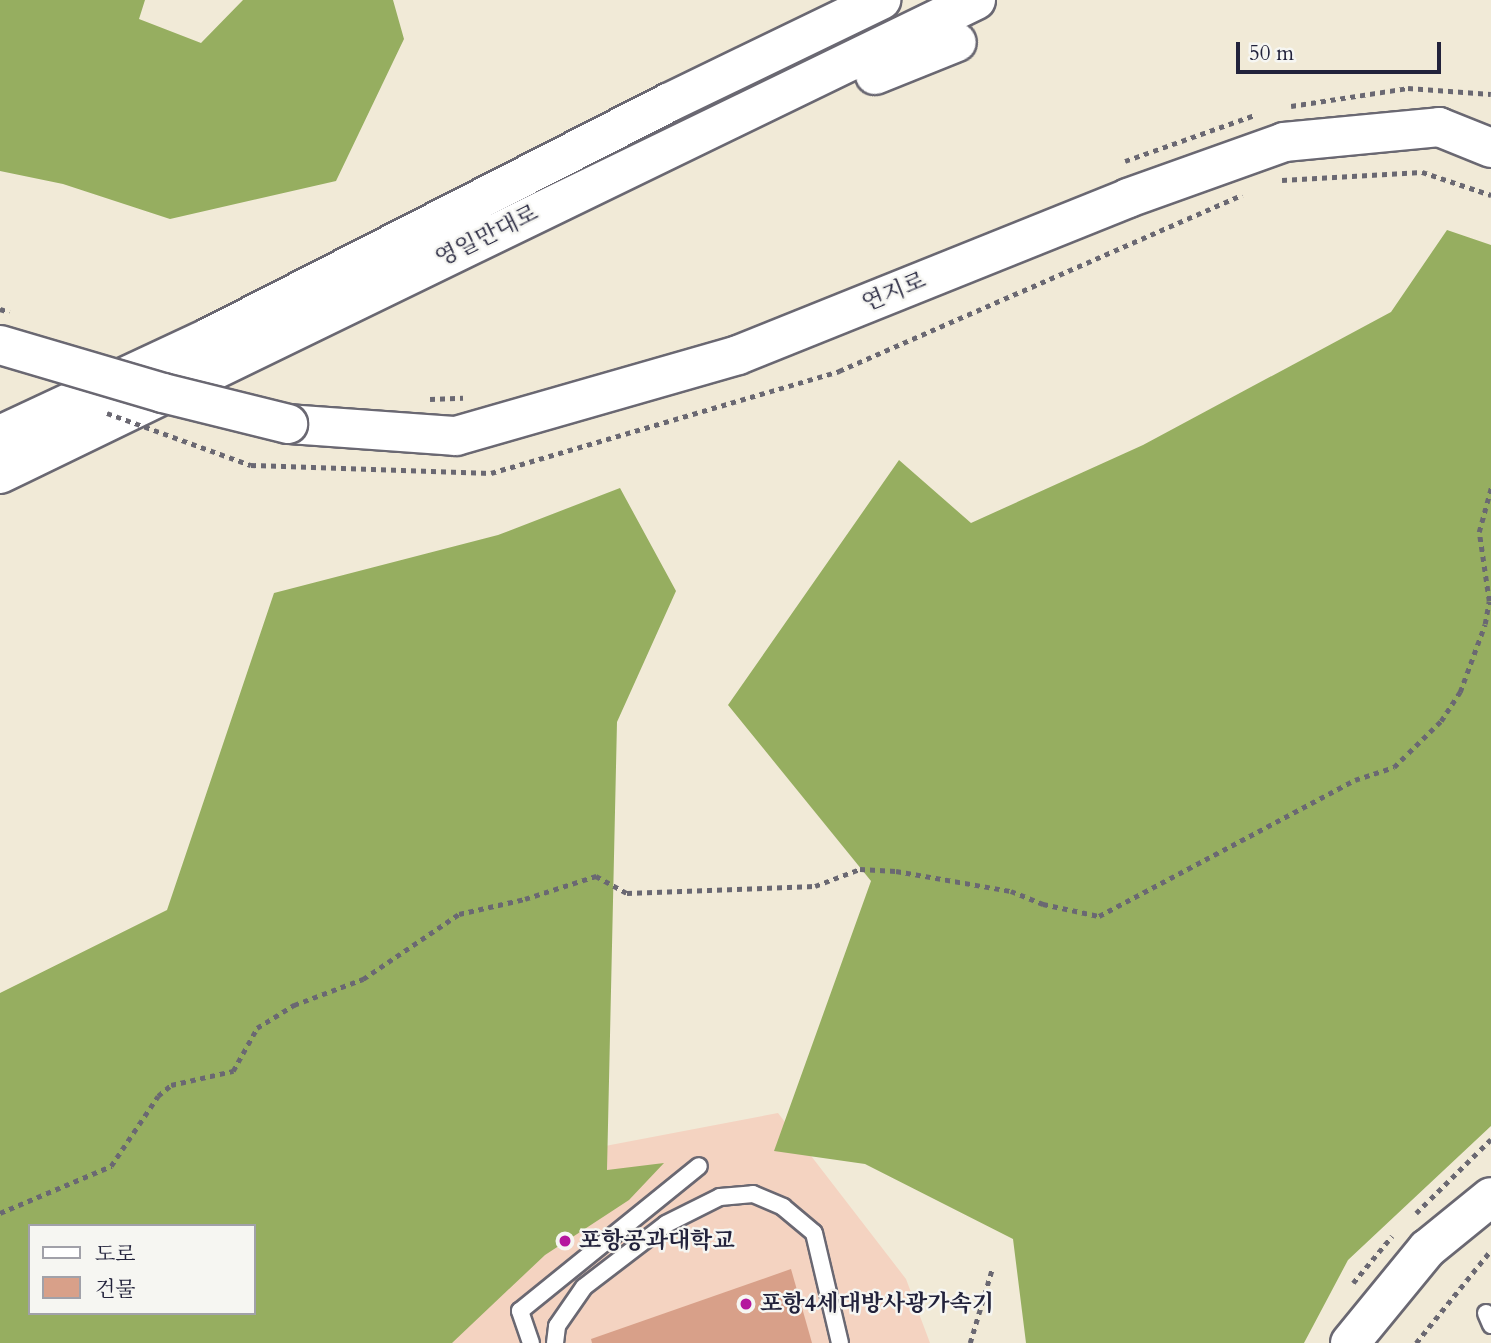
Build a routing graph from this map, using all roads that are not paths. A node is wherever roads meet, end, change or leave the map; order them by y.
1 (827, 0) edge
2 (881, 0) edge
3 (976, 0) edge
4 (957, 41) dead end
5 (604, 136) junction
6 (1491, 148) edge
7 (599, 182) junction
8 (0, 345) edge
9 (0, 435) edge
10 (0, 474) edge
11 (699, 1166) dead end
12 (1491, 1197) edge
13 (531, 1343) edge
14 (555, 1343) edge
15 (840, 1343) edge
16 (1350, 1343) edge

1 - 5 main road
2 - 5 main road, 영일만대로
3 - 7 main road, 영일만대로
4 - 7 main road
5 - 9 main road, 영일만대로
6 - 8 main road, 연지로, bridge
7 - 10 main road, 영일만대로
11 - 13 lane
12 - 16 main road
14 - 15 lane

